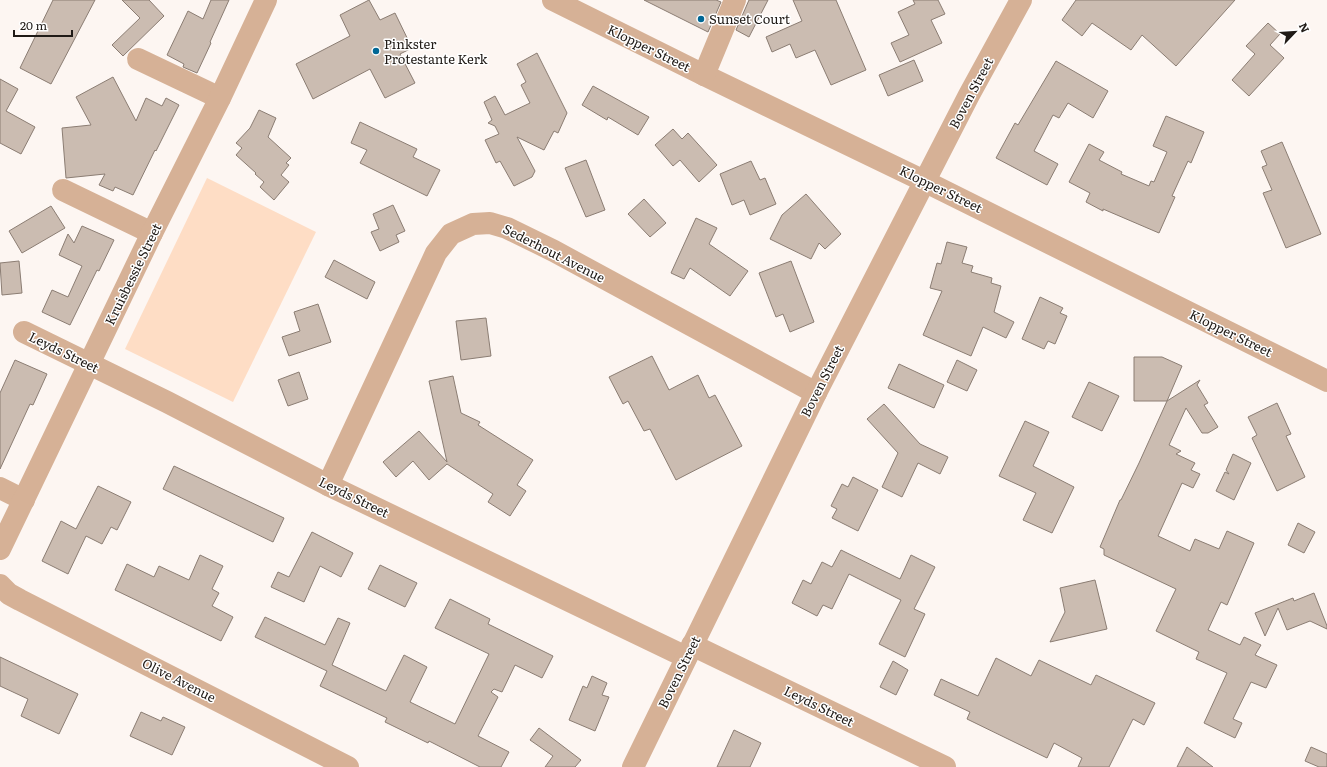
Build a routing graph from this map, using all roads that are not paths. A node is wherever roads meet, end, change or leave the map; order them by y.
1 (266, 0) edge
2 (553, 0) edge
3 (735, 0) edge
4 (1021, 0) edge
5 (138, 59) dead end
6 (704, 75) junction
7 (220, 98) junction
8 (926, 182) junction
9 (63, 190) dead end
10 (152, 233) junction
11 (24, 332) dead end
12 (90, 363) junction
13 (1327, 381) edge
14 (816, 393) junction
15 (328, 485) junction
16 (0, 488) edge
17 (24, 500) junction
18 (0, 550) edge
19 (4, 590) edge
20 (689, 651) junction
21 (348, 767) edge
22 (633, 767) edge
23 (945, 767) edge

1 - 7 street, Kruisbessie Street
2 - 6 street, Klopper Street
3 - 6 street
4 - 8 street, Boven Street
5 - 7 street
6 - 8 street, Klopper Street
7 - 10 street, Kruisbessie Street
8 - 13 street, Klopper Street
8 - 14 street, Boven Street
9 - 10 street
10 - 12 street, Kruisbessie Street
11 - 12 street, Leyds Street
12 - 15 street, Leyds Street
12 - 17 street, Kruisbessie Street
14 - 15 street, Sederhout Avenue
14 - 20 street, Boven Street
15 - 20 street, Leyds Street
16 - 17 street
17 - 18 street, Kruisbessie Street
19 - 21 street, Olive Avenue
20 - 22 street, Boven Street
20 - 23 street, Leyds Street

